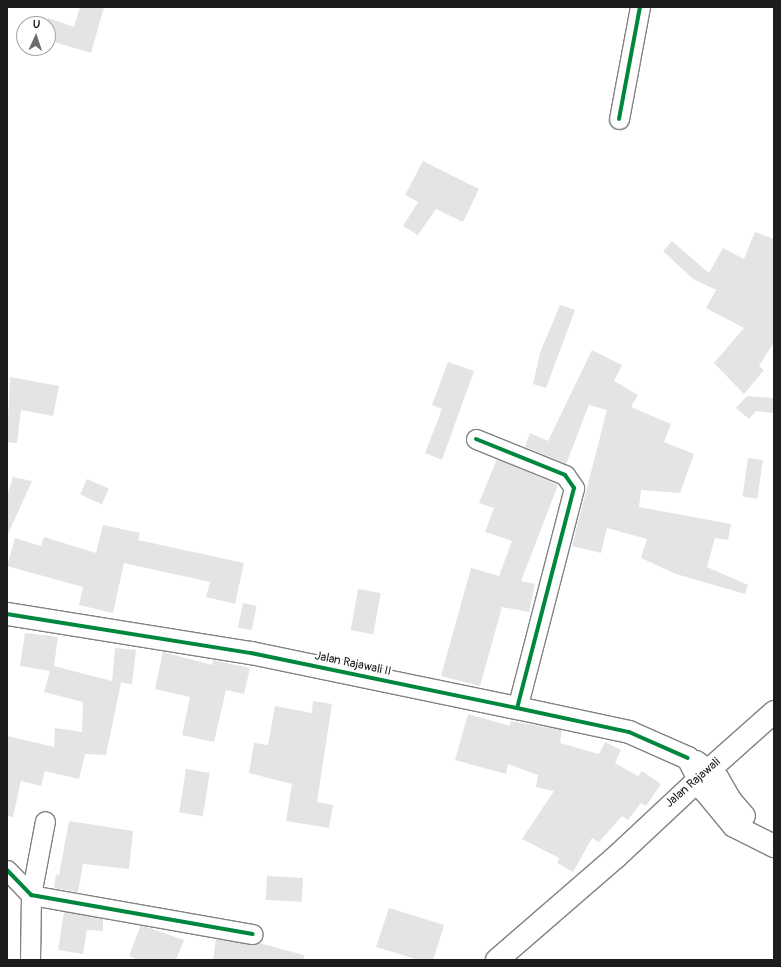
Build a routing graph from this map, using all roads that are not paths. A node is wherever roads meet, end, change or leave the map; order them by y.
1 (640, 7) edge
2 (619, 119) dead end
3 (476, 439) dead end
4 (7, 614) edge
5 (517, 708) junction
6 (774, 712) edge
7 (774, 733) edge
8 (707, 779) junction
9 (46, 821) dead end
10 (774, 831) edge
11 (774, 846) edge
12 (7, 870) edge
13 (31, 895) junction
14 (253, 934) dead end
15 (30, 960) edge
16 (497, 960) edge

1 - 2 street
3 - 5 street
4 - 5 street, Jalan Rajawali II
5 - 8 street, Jalan Rajawali II
6 - 8 street, Jalan Rajawali
7 - 8 street, Jalan Rajawali
8 - 10 street
8 - 11 street
8 - 16 street, Jalan Rajawali
9 - 13 street
12 - 13 street
13 - 14 street
13 - 15 street

